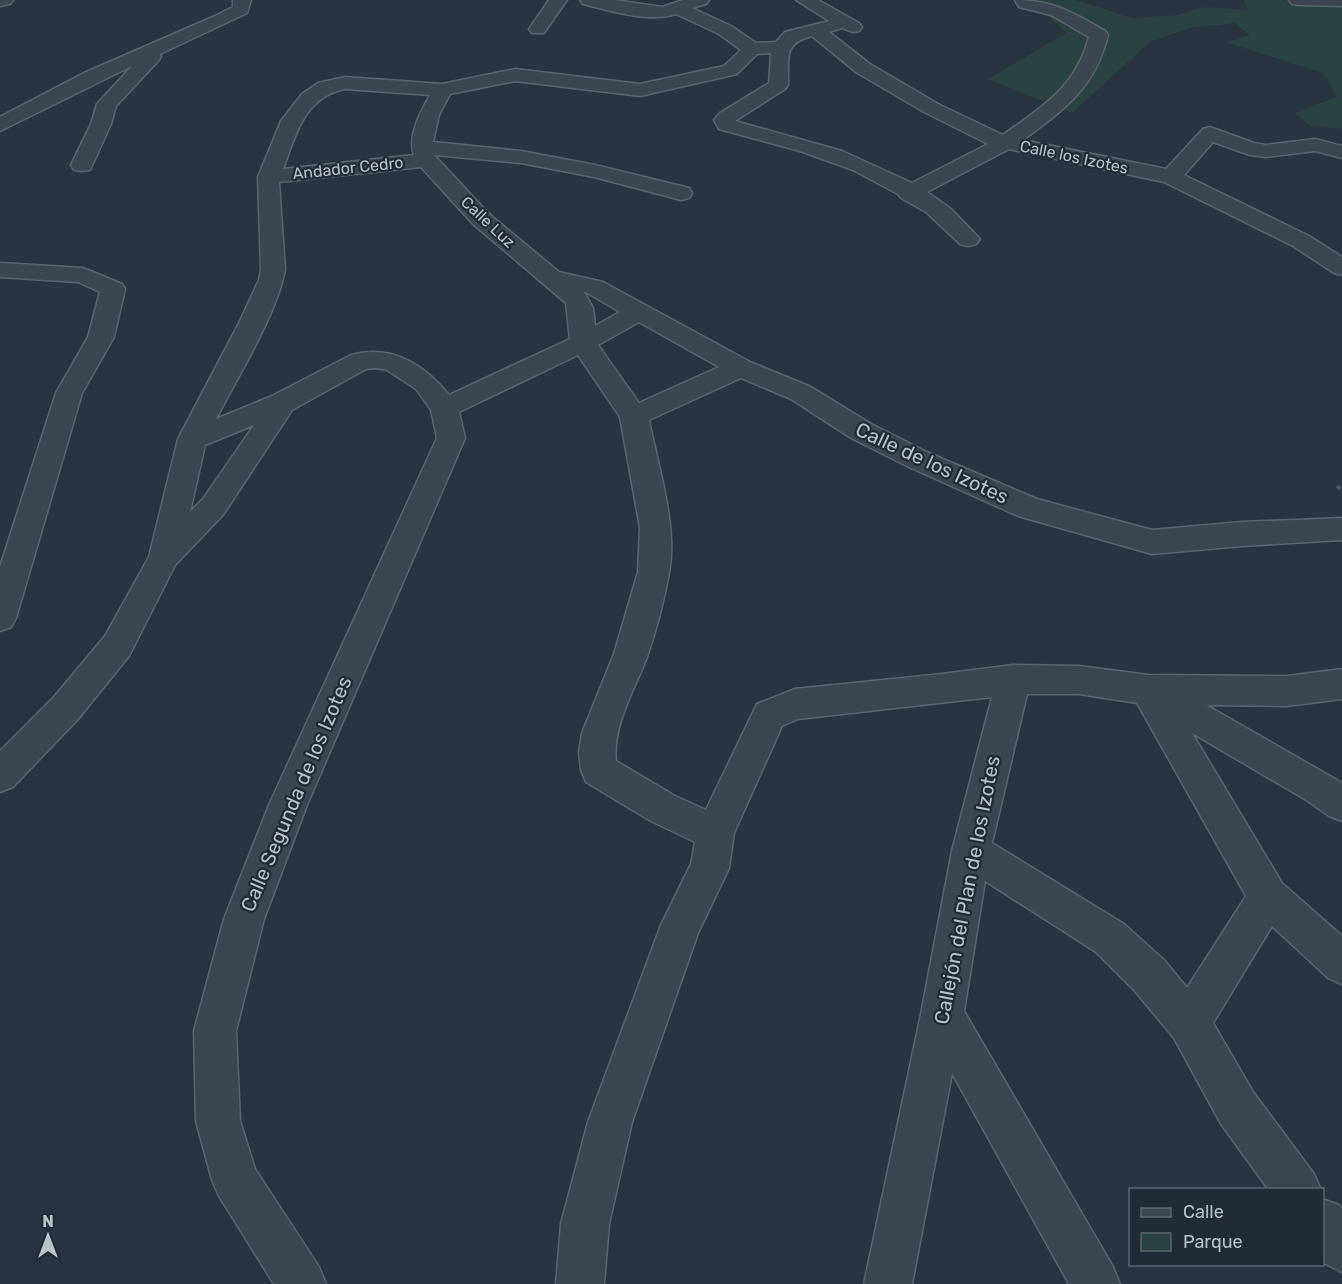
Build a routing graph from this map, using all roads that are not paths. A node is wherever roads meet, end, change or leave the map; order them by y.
1 (242, 0) edge
2 (558, 0) edge
3 (589, 0) edge
4 (700, 0) edge
5 (805, 0) edge
6 (1024, 0) edge
7 (1298, 0) edge
8 (1342, 2) edge
9 (678, 8) junction
10 (538, 29) dead end
11 (815, 29) junction
12 (781, 47) junction
13 (160, 48) junction
14 (752, 49) junction
15 (442, 90) junction
16 (0, 125) edge
17 (1006, 143) junction
18 (1342, 152) edge
19 (423, 154) junction
20 (82, 165) dead end
21 (269, 177) junction
22 (1171, 177) junction
23 (681, 193) dead end
24 (909, 193) junction
25 (968, 239) dead end
26 (1342, 268) edge
27 (0, 270) edge
28 (552, 277) junction
29 (638, 312) junction
30 (583, 344) junction
31 (741, 368) junction
32 (282, 402) junction
33 (444, 408) junction
34 (634, 416) junction
35 (192, 439) junction
36 (1342, 529) edge
37 (164, 558) junction
38 (0, 618) edge
39 (1012, 679) junction
40 (1342, 684) edge
41 (1148, 690) junction
42 (0, 775) edge
43 (1342, 804) edge
44 (716, 832) junction
45 (971, 851) junction
46 (1268, 897) junction
47 (1342, 964) edge
48 (942, 1014) junction
49 (1189, 1023) junction
50 (1297, 1188) edge
51 (1324, 1223) edge
52 (1342, 1248) edge
53 (302, 1284) edge
54 (580, 1284) edge
55 (888, 1284) edge
56 (1096, 1284) edge

1 - 13 street
2 - 10 street
3 - 9 street
4 - 9 street
5 - 11 street
6 - 17 street
7 - 8 street
9 - 14 street
11 - 12 street
11 - 17 street, Calle los Izotes
12 - 14 street
12 - 24 street
13 - 16 street
13 - 20 street
14 - 15 street
15 - 19 street
15 - 21 street
17 - 22 street, Calle los Izotes
17 - 24 street
18 - 22 street
19 - 21 street, Andador Cedro
19 - 23 street, Andador Cedro
19 - 28 street, Calle Luz
21 - 35 street
22 - 26 street, Calle los Izotes
24 - 25 street
27 - 38 street
28 - 29 street, Calle de los Izotes
28 - 30 street, Calle Luz
29 - 30 street
29 - 31 street, Calle de los Izotes
30 - 33 street
30 - 34 street
31 - 34 street
31 - 36 street, Calle de los Izotes
32 - 33 street, Calle Segunda de los Izotes
32 - 35 street
32 - 37 street, Calle Segunda de los Izotes
33 - 53 street, Calle Segunda de los Izotes
34 - 44 street
35 - 37 street
37 - 42 street, Calle Segunda de los Izotes
39 - 41 street
39 - 44 street
39 - 45 street, Callejón del Plan de los Izotes
40 - 41 street
41 - 43 street
41 - 46 street
44 - 54 street
45 - 48 street, Callejón del Plan de los Izotes
45 - 49 street
46 - 47 street
46 - 49 street
48 - 55 street, Callejón del Plan de los Izotes
48 - 56 street
49 - 50 street
51 - 52 street

